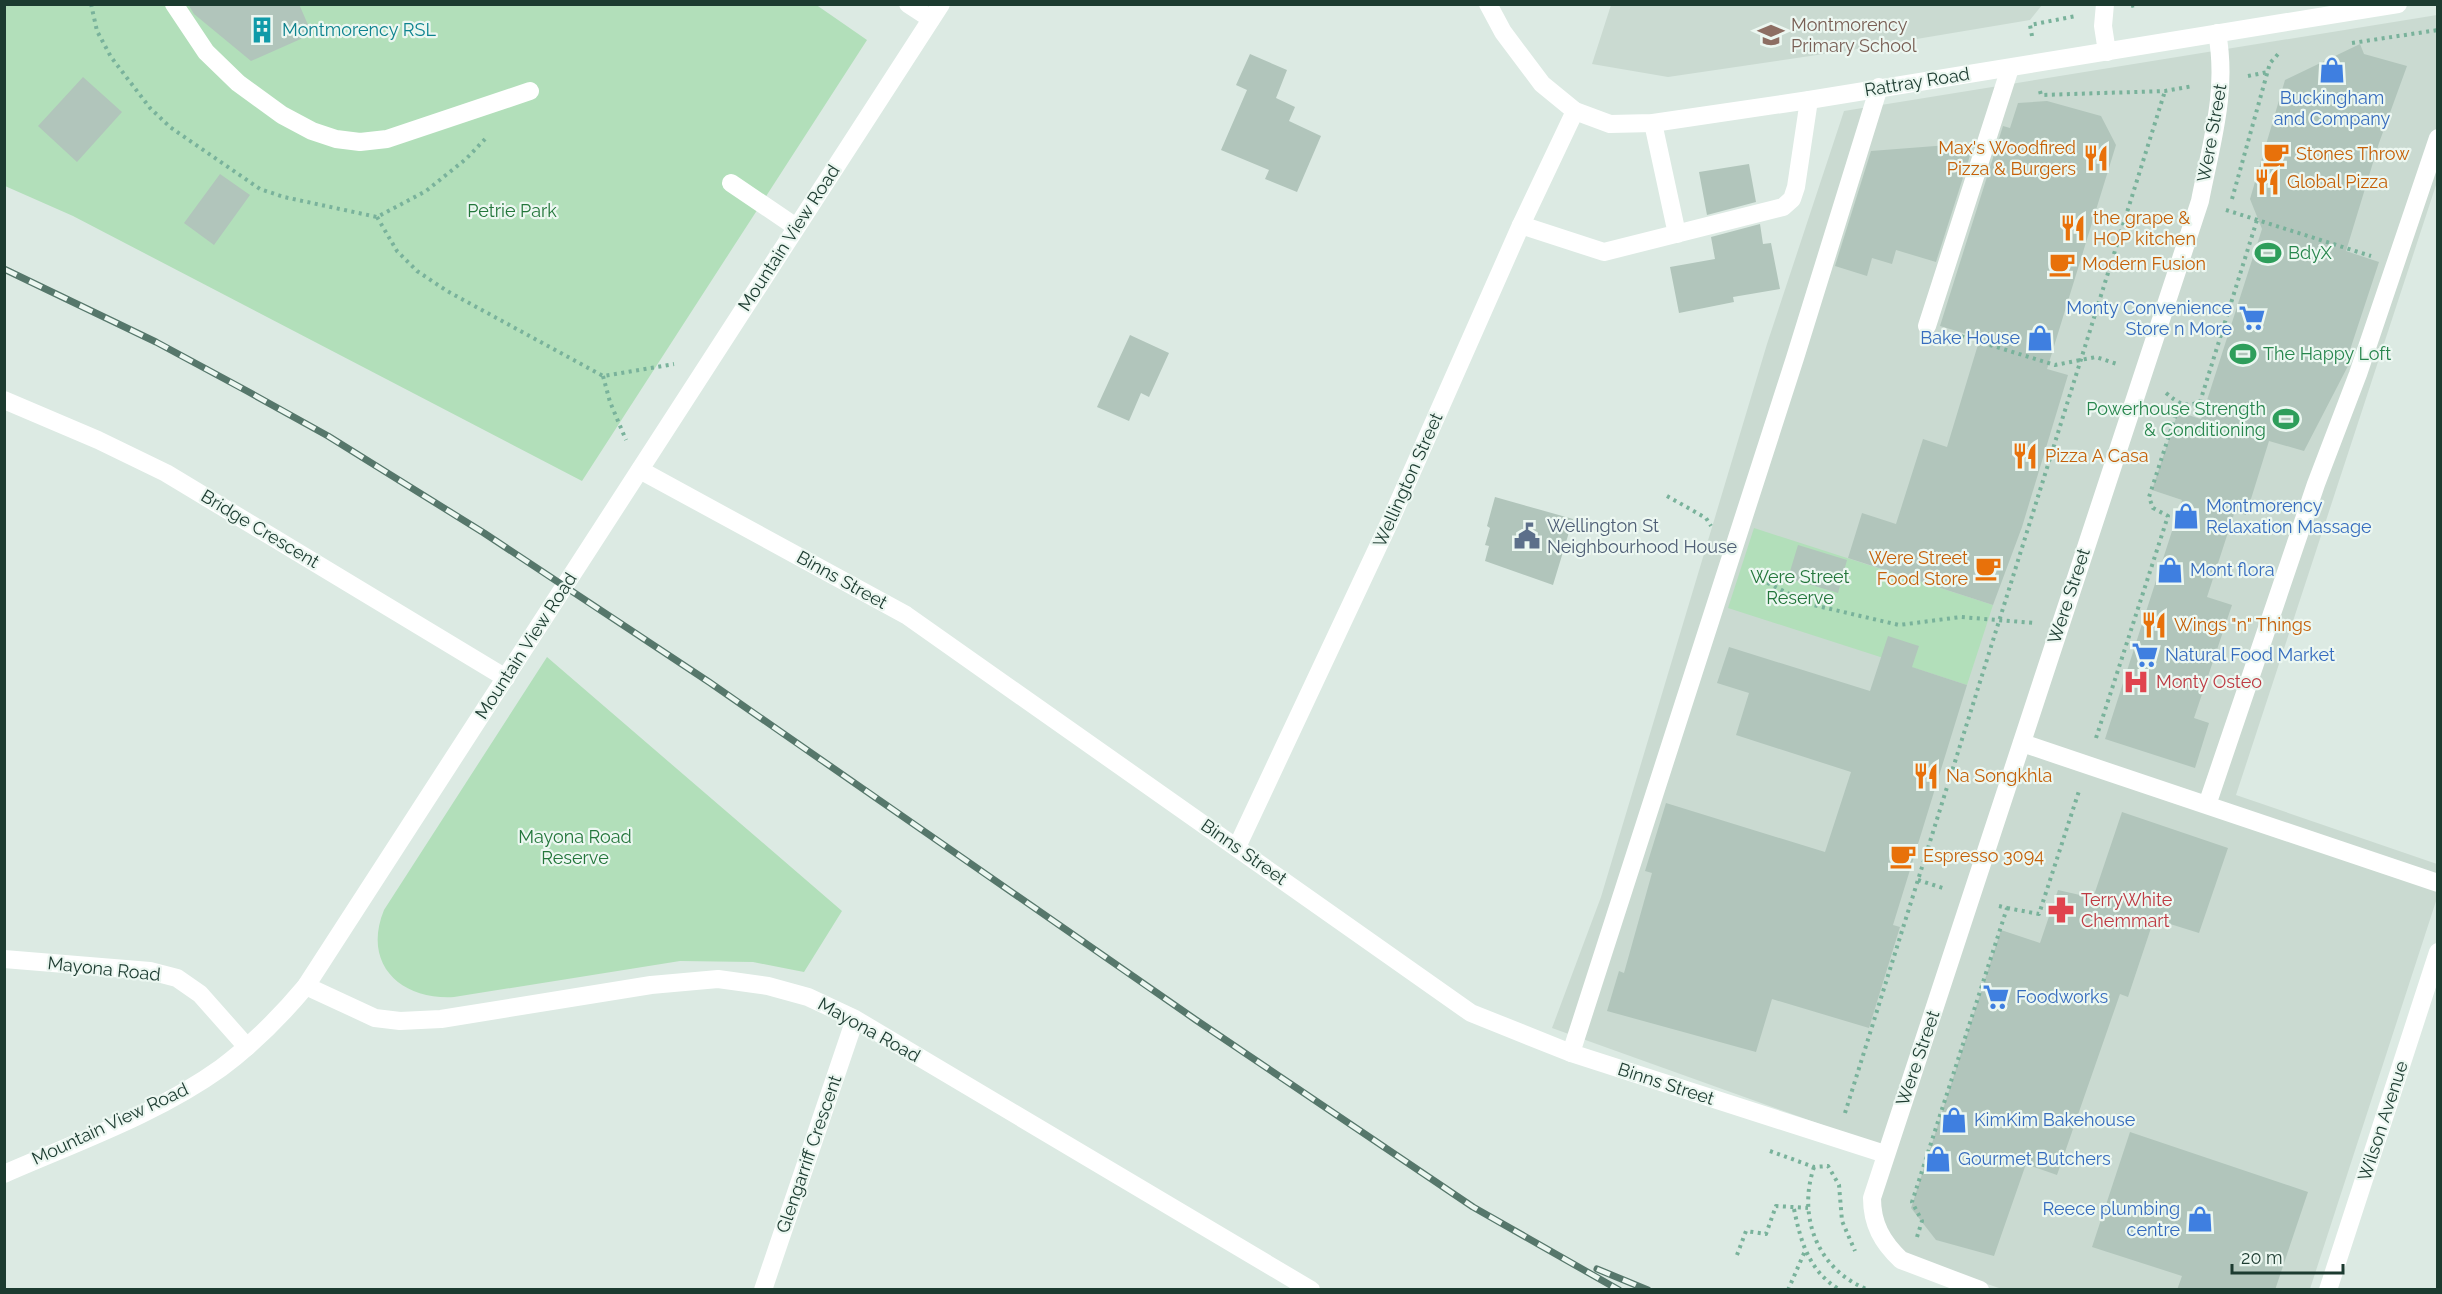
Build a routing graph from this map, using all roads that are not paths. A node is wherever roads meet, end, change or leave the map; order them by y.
1 (174, 4) edge
2 (908, 4) edge
3 (1488, 4) edge
4 (2105, 4) edge
5 (2398, 4) edge
6 (936, 12) edge
7 (2217, 33) junction
8 (2107, 52) junction
9 (2010, 68) junction
10 (1879, 87) junction
11 (530, 91) dead end
12 (1809, 100) junction
13 (1575, 111) junction
14 (1653, 123) junction
15 (2438, 138) edge
16 (732, 183) dead end
17 (1521, 225) junction
18 (796, 226) junction
19 (1677, 234) junction
20 (1927, 326) road end
21 (4, 400) edge
22 (640, 470) junction
23 (506, 678) junction
24 (2022, 743) junction
25 (2207, 805) junction
26 (1237, 847) junction
27 (2438, 883) edge
28 (2438, 952) edge
29 (4, 959) edge
30 (306, 986) junction
31 (855, 1019) junction
32 (247, 1047) junction
33 (1571, 1053) junction
34 (1886, 1155) junction
35 (4, 1174) edge
36 (764, 1290) edge
37 (1311, 1290) edge
38 (1980, 1290) edge
39 (2328, 1290) edge

1 - 11 street
2 - 6 street
3 - 13 street, Rattray Road
4 - 8 street
5 - 7 street, Rattray Road
6 - 18 street, Mountain View Road
7 - 8 street, Rattray Road
7 - 24 street, Were Street
8 - 9 street, Rattray Road
9 - 10 street, Rattray Road
9 - 20 street
10 - 12 street, Rattray Road
10 - 33 street
12 - 14 street, Rattray Road
12 - 19 street
13 - 14 street, Rattray Road
13 - 17 street, Wellington Street
14 - 19 street
15 - 25 street
16 - 18 street
17 - 19 street
17 - 26 street, Wellington Street
18 - 22 street, Mountain View Road
21 - 23 street, Bridge Crescent
22 - 23 street, Mountain View Road
22 - 26 street, Binns Street
23 - 30 street, Mountain View Road
24 - 25 street
24 - 34 street, Were Street
25 - 27 street
26 - 33 street, Binns Street
28 - 39 street, Wilson Avenue
29 - 32 street, Mayona Road
30 - 31 street, Mayona Road
30 - 32 street, Mountain View Road
31 - 36 street, Glengarriff Crescent
31 - 37 street, Mayona Road
32 - 35 street, Mountain View Road
33 - 34 street, Binns Street
34 - 38 street, Were Street

